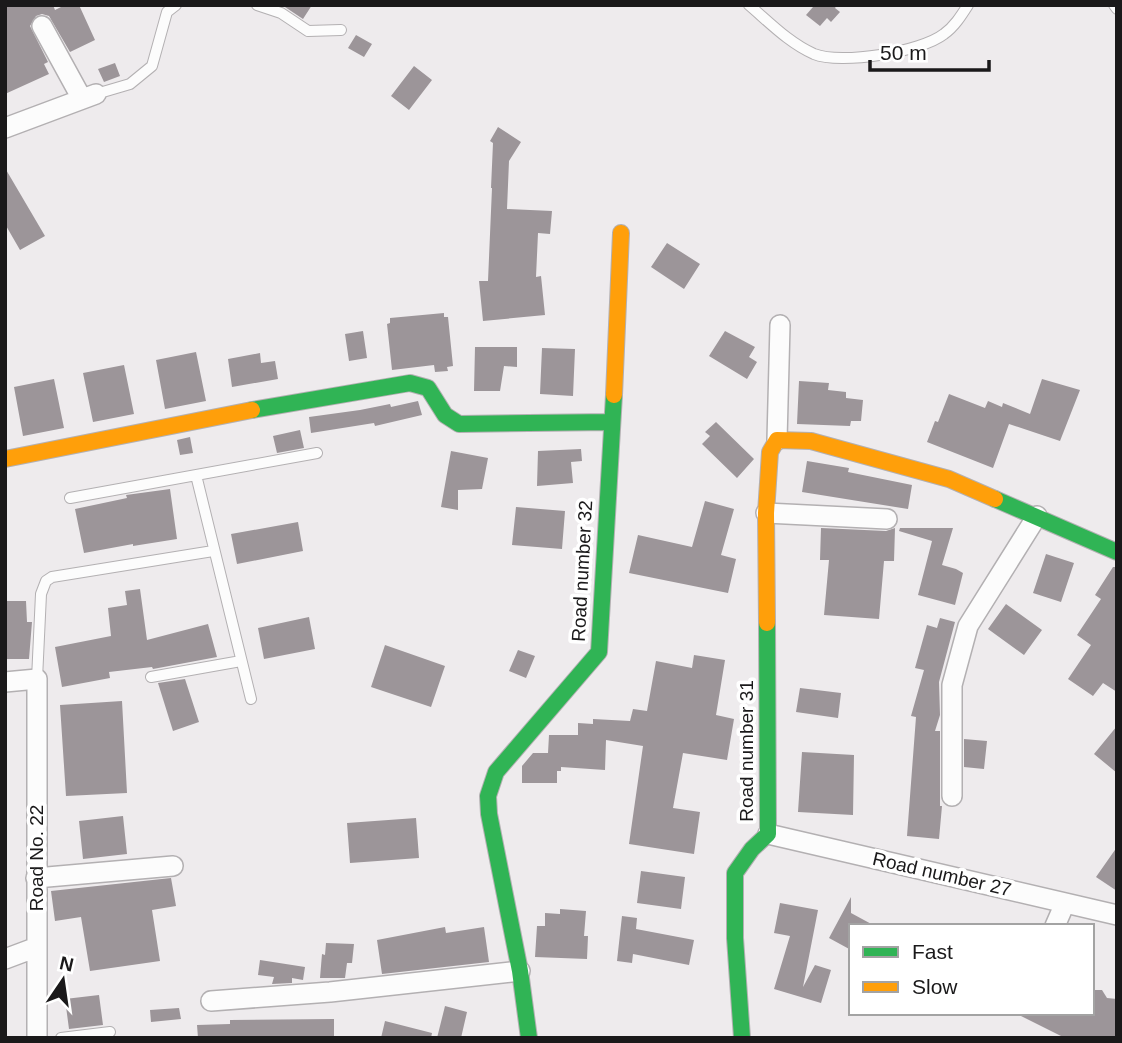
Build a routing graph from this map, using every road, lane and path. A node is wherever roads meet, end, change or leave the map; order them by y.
1 (176, 5) edge
2 (257, 5) edge
3 (749, 5) edge
4 (968, 5) edge
5 (42, 26) dead end
6 (341, 30) dead end
7 (89, 96) junction
8 (5, 128) edge
9 (621, 233) dead end
10 (780, 325) dead end
11 (611, 422) junction
12 (774, 446) junction
13 (317, 453) dead end
14 (5, 459) edge
15 (196, 475) junction
16 (71, 498) dead end
17 (766, 513) junction
18 (1037, 516) junction
19 (887, 519) dead end
20 (213, 551) junction
21 (1117, 552) edge
22 (241, 661) junction
23 (151, 677) dead end
24 (37, 679) junction
25 (5, 682) edge
26 (251, 699) dead end
27 (951, 796) dead end
28 (768, 834) junction
29 (173, 866) dead end
30 (36, 878) junction
31 (1065, 903) junction
32 (1117, 915) edge
33 (1056, 924) edge
34 (37, 947) junction
35 (5, 959) edge
36 (520, 971) junction
37 (211, 1001) dead end
38 (110, 1032) dead end
39 (37, 1038) edge
40 (61, 1038) edge
41 (529, 1038) edge
42 (742, 1038) edge

1 - 7 lane
2 - 6 lane
3 - 4 lane
5 - 7 street
7 - 8 street
9 - 11 street, Road number 32
10 - 12 street
11 - 14 street
11 - 36 street, Road number 32
12 - 17 street, Road number 31
12 - 18 street
13 - 15 lane
15 - 16 lane
15 - 20 lane
17 - 19 street
17 - 28 street, Road number 31
18 - 21 street
18 - 27 street
20 - 22 lane
20 - 24 lane
22 - 23 lane
22 - 26 lane
24 - 25 street
24 - 30 street, Road No. 22
28 - 31 street, Road number 27
28 - 42 street, Road number 31
29 - 30 street
30 - 34 street, Road No. 22
31 - 32 street, Road number 27
31 - 33 street
34 - 35 street
34 - 39 street, Road No. 22
36 - 37 street
36 - 41 street, Road number 32
38 - 40 lane

